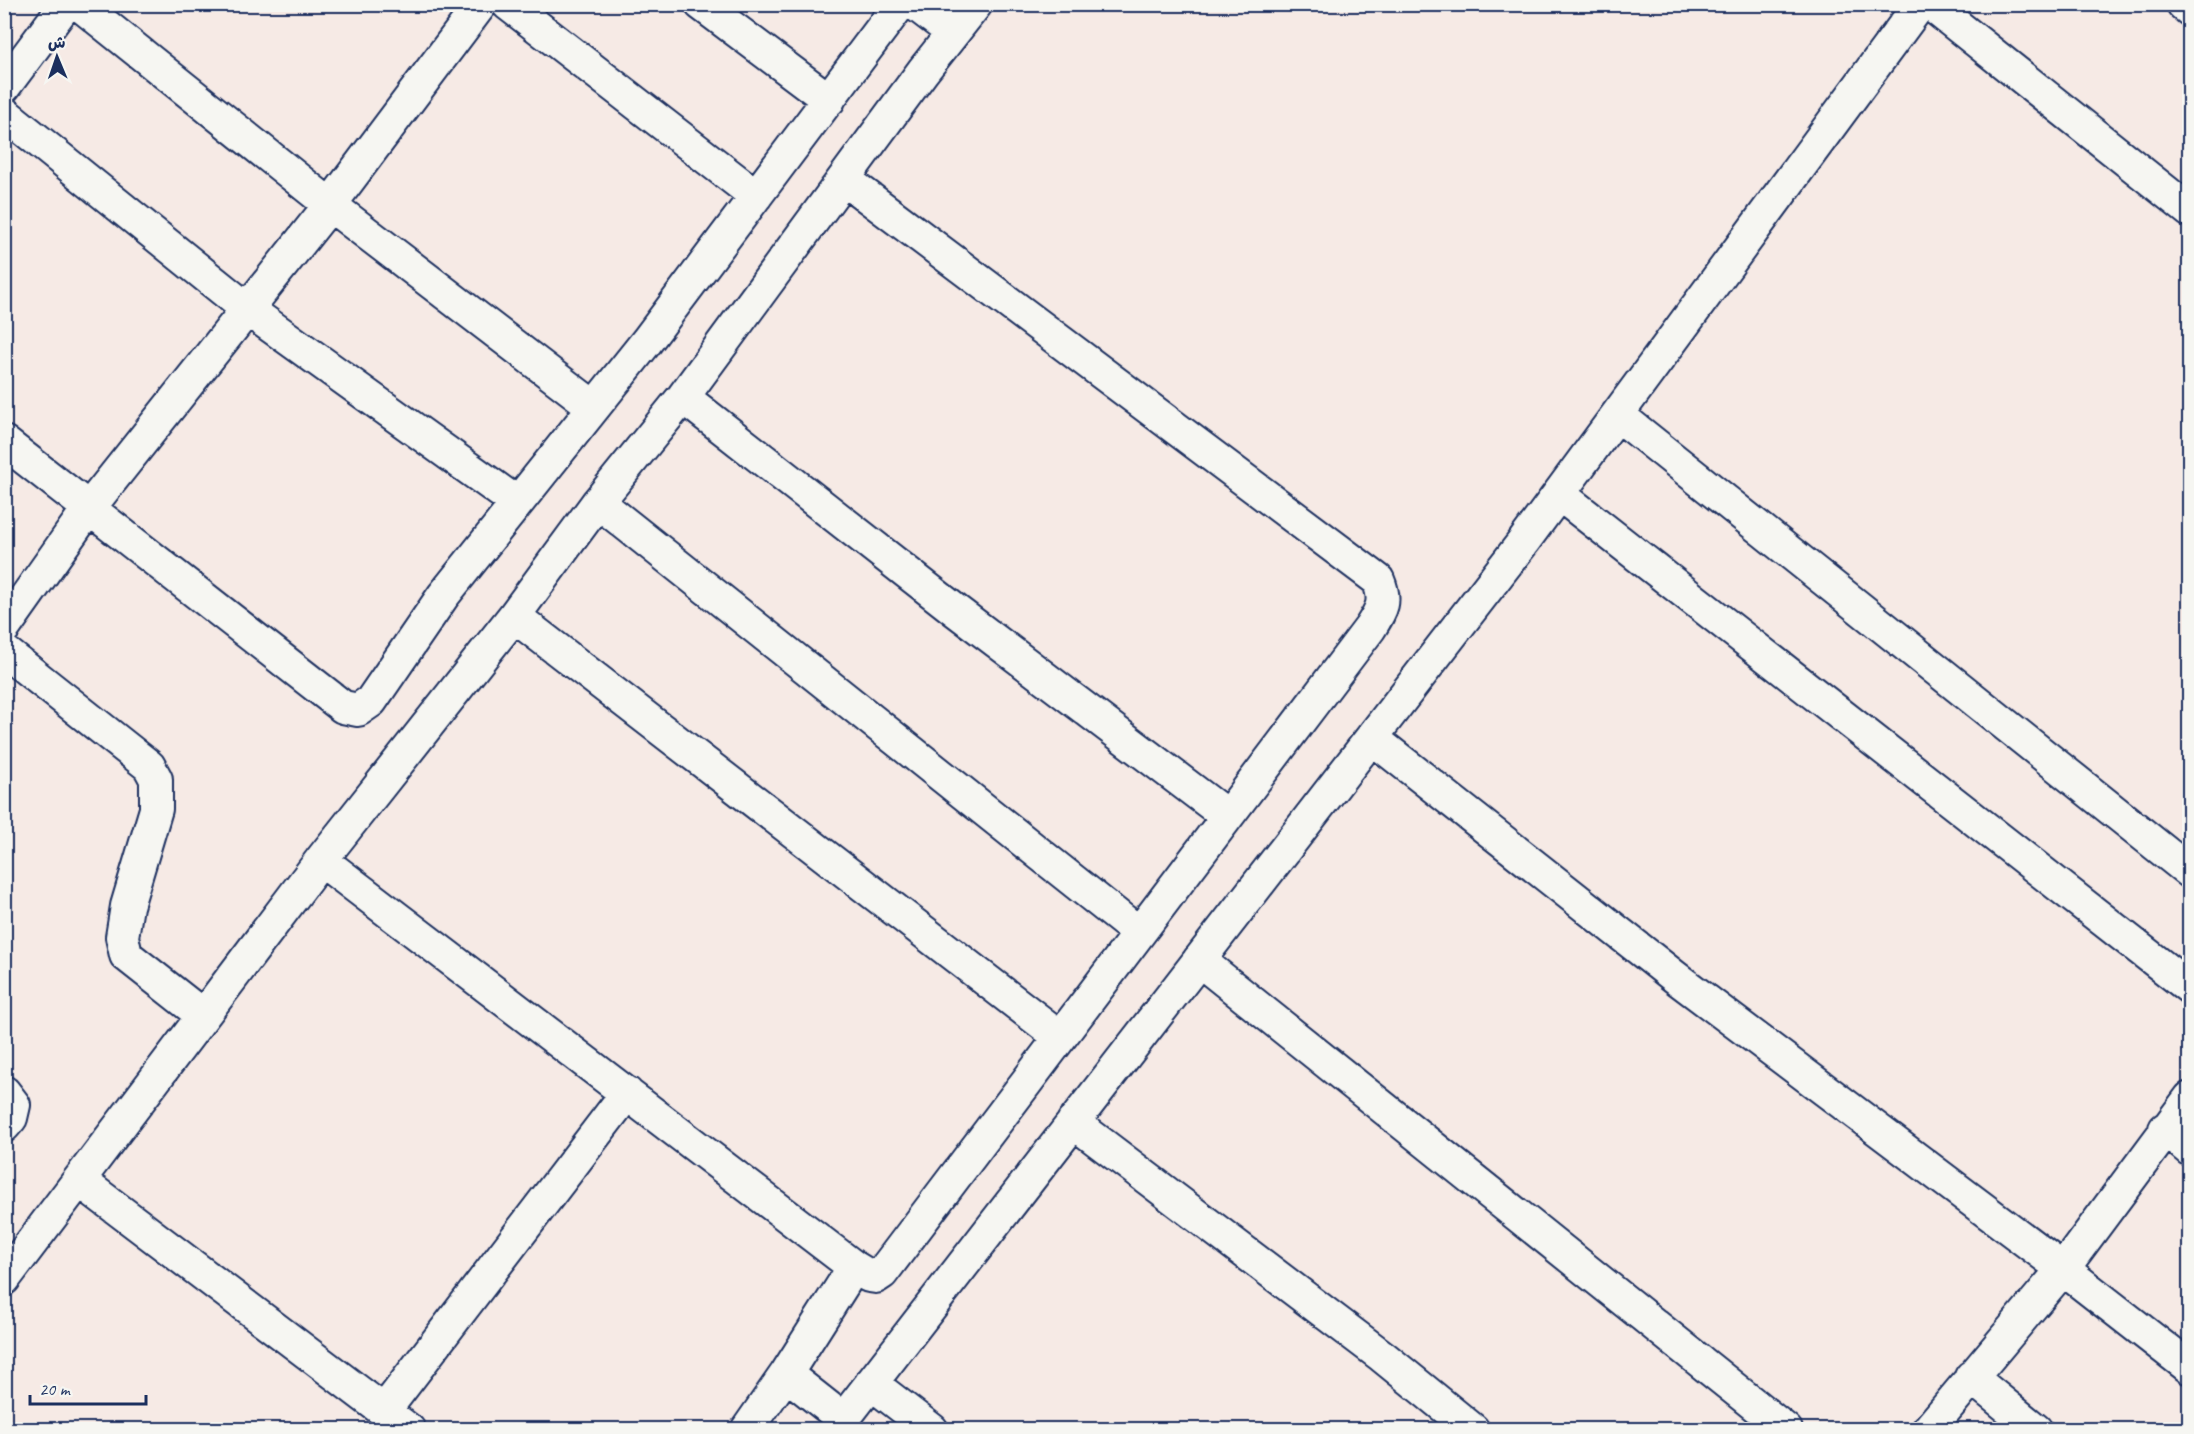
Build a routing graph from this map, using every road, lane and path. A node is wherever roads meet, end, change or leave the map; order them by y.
1 (66, 4) edge
2 (79, 4) edge
3 (481, 4) edge
4 (508, 4) edge
5 (701, 4) edge
6 (900, 4) edge
7 (915, 4) edge
8 (976, 4) edge
9 (1920, 4) edge
10 (1930, 4) edge
11 (2183, 4) edge
12 (2190, 10) edge
13 (953, 33) junction
14 (4, 87) edge
15 (829, 100) junction
16 (4, 113) edge
17 (843, 179) junction
18 (756, 196) junction
19 (330, 205) junction
20 (2190, 211) edge
21 (247, 309) junction
22 (683, 397) junction
23 (594, 407) junction
24 (1618, 415) junction
25 (4, 442) edge
26 (1559, 494) junction
27 (598, 501) junction
28 (517, 503) junction
29 (88, 508) junction
30 (514, 615) junction
31 (4, 628) edge
32 (4, 651) edge
33 (1372, 738) junction
34 (1227, 816) junction
35 (321, 860) junction
36 (2190, 872) edge
37 (1139, 933) junction
38 (1199, 960) junction
39 (2190, 988) edge
40 (202, 1015) junction
41 (1060, 1037) junction
42 (4, 1092) edge
43 (627, 1093) junction
44 (2190, 1098) edge
45 (1073, 1122) junction
46 (4, 1126) edge
47 (2165, 1129) junction
48 (2190, 1150) edge
49 (80, 1180) junction
50 (854, 1267) junction
51 (2062, 1269) junction
52 (4, 1279) edge
53 (2190, 1368) edge
54 (786, 1374) junction
55 (1971, 1377) junction
56 (871, 1383) junction
57 (384, 1411) junction
58 (839, 1424) edge
59 (409, 1430) edge
60 (747, 1430) edge
61 (932, 1430) edge
62 (1473, 1430) edge
63 (1786, 1430) edge
64 (1928, 1430) edge
65 (2036, 1430) edge

1 - 14 street
2 - 19 street
3 - 19 street
4 - 18 street
5 - 15 street
6 - 15 street
7 - 13 street
8 - 13 street
9 - 24 street
10 - 20 street
11 - 12 street
13 - 17 street
15 - 18 street
16 - 21 street
17 - 22 street
17 - 34 street
18 - 23 street
19 - 21 street
19 - 23 street
21 - 28 street
21 - 29 street
22 - 27 street
22 - 34 street
23 - 28 street
24 - 26 street
24 - 36 street
25 - 29 street
26 - 33 street
26 - 39 street
27 - 30 street
27 - 37 street
28 - 29 street
29 - 31 street
30 - 35 street
30 - 41 street
32 - 40 street
33 - 38 street
33 - 51 street
34 - 37 street
35 - 40 street
35 - 43 street
37 - 41 street
38 - 45 street
38 - 63 street
40 - 49 street
41 - 50 street
42 - 46 street
43 - 50 street
43 - 57 street
44 - 47 street
45 - 56 street
45 - 62 street
47 - 48 street
47 - 51 street
49 - 52 street
49 - 57 street
50 - 54 street
51 - 53 street
51 - 55 street
54 - 58 street
54 - 60 street
55 - 64 street
55 - 65 street
56 - 58 street
56 - 61 street
57 - 59 street

